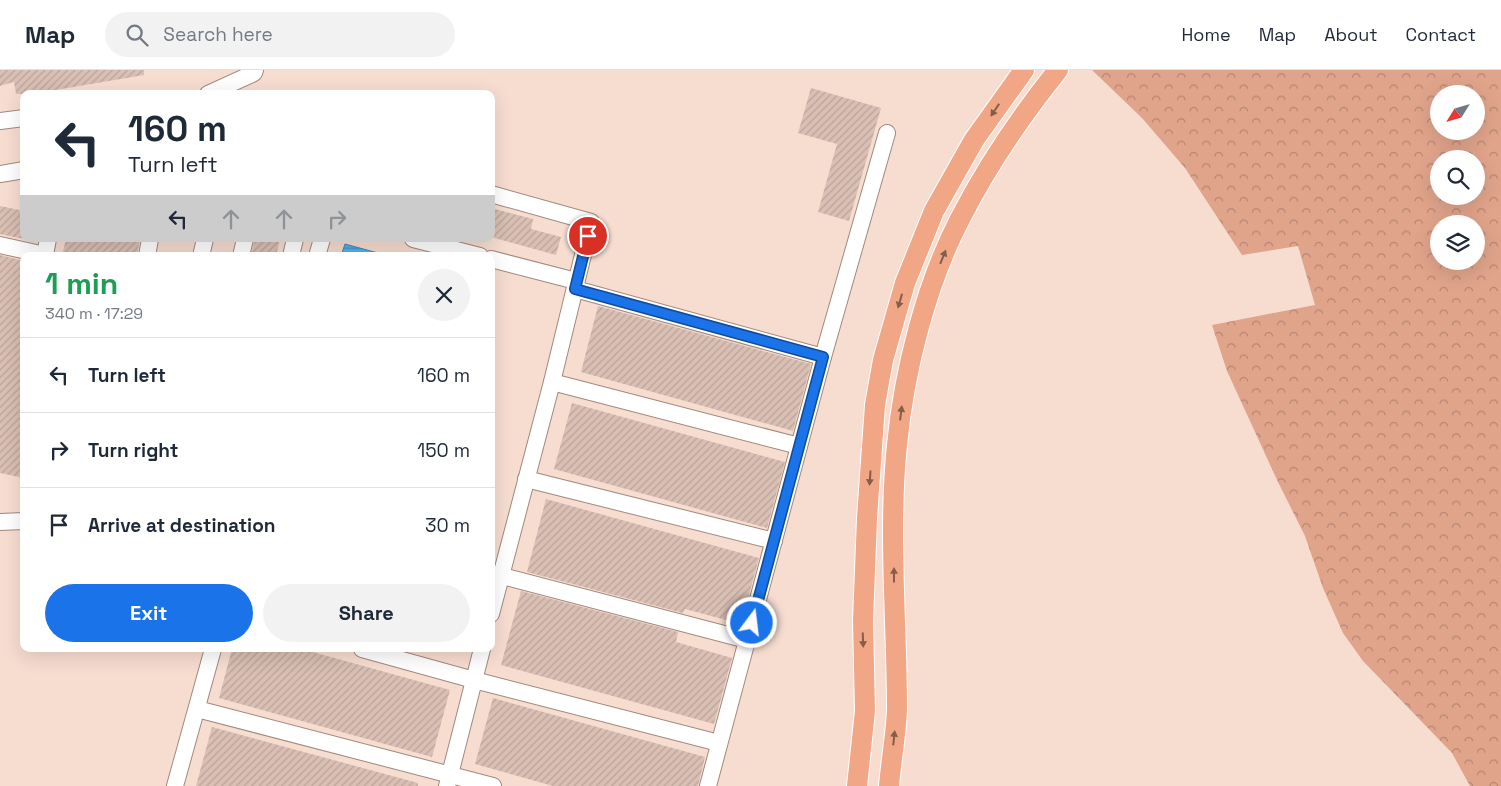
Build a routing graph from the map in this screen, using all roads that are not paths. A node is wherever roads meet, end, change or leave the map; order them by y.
1 (255, 70) edge
2 (1024, 70) edge
3 (1058, 70) edge
4 (217, 90) edge
5 (0, 121) edge
6 (20, 123) edge
7 (887, 132) dead end
8 (20, 171) edge
9 (0, 174) edge
10 (495, 195) edge
11 (426, 242) edge
12 (0, 246) edge
13 (30, 252) edge
14 (465, 252) edge
15 (495, 260) edge
16 (576, 285) junction
17 (823, 357) junction
18 (552, 382) junction
19 (799, 446) junction
20 (526, 478) junction
21 (20, 521) edge
22 (0, 522) edge
23 (774, 541) junction
24 (496, 574) edge
25 (747, 640) junction
26 (212, 652) edge
27 (373, 652) edge
28 (481, 652) edge
29 (474, 680) junction
30 (196, 709) junction
31 (719, 743) junction
32 (448, 780) edge
33 (175, 786) edge
34 (493, 786) edge
35 (708, 786) edge
36 (857, 786) edge
37 (889, 786) edge

1 - 4 street
2 -> 36 main road
37 -> 3 main road
5 - 6 street
7 - 17 street
8 - 9 street
10 - 16 street
11 - 14 street
12 - 13 street
15 - 16 street
16 - 17 street
16 - 18 street
17 - 19 street
18 - 19 street
18 - 20 street
19 - 23 street
20 - 23 street
20 - 24 street
21 - 22 street
23 - 25 street
24 - 25 street
25 - 31 street
26 - 30 street
27 - 29 street
28 - 29 street
29 - 31 street
29 - 32 street
30 - 32 street
30 - 33 street
31 - 35 street
32 - 34 street

